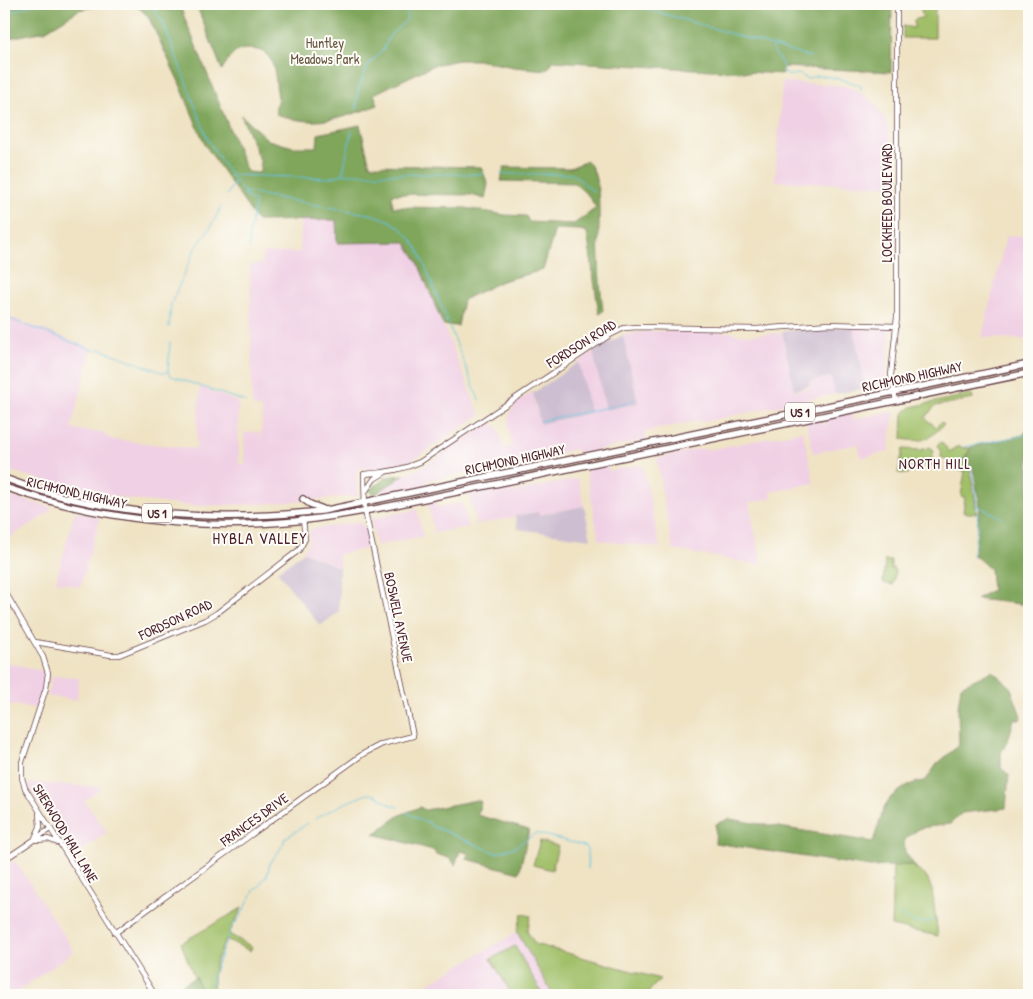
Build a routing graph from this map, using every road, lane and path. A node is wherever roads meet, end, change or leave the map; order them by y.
1 (897, 4) edge
2 (897, 326) junction
3 (1029, 364) edge
4 (1029, 373) edge
5 (894, 393) junction
6 (896, 401) junction
7 (386, 472) junction
8 (4, 478) edge
9 (4, 487) edge
10 (364, 493) junction
11 (303, 499) dead end
12 (364, 503) junction
13 (330, 510) junction
14 (366, 511) junction
15 (302, 513) junction
16 (303, 521) junction
17 (4, 590) edge
18 (35, 642) junction
19 (413, 736) joint
20 (38, 812) junction
21 (50, 829) junction
22 (33, 841) junction
23 (59, 843) junction
24 (4, 860) edge
25 (115, 933) junction
26 (154, 995) edge

1 - 2 street, LOCKHEED BOULEVARD
2 - 5 street, LOCKHEED BOULEVARD
2 - 7 street, FORDSON ROAD
3 - 5 highway, RICHMOND HIGHWAY / US 1
4 - 6 highway, RICHMOND HIGHWAY / US 1
5 - 6 street, LOCKHEED BOULEVARD
5 - 12 highway, RICHMOND HIGHWAY / US 1
6 - 14 highway, RICHMOND HIGHWAY / US 1
7 - 10 street
7 - 10 street, FORDSON ROAD
8 - 15 highway, RICHMOND HIGHWAY / US 1
9 - 16 highway, RICHMOND HIGHWAY / US 1
10 - 12 street, FORDSON ROAD
11 - 13 highway
12 - 13 highway, RICHMOND HIGHWAY / US 1
12 - 14 street, BOSWELL AVENUE
13 - 15 highway, RICHMOND HIGHWAY / US 1
14 - 16 highway, RICHMOND HIGHWAY / US 1
14 - 19 street, BOSWELL AVENUE
15 - 16 street, FORDSON ROAD
16 - 18 street, FORDSON ROAD
17 - 18 street, SHERWOOD HALL LANE
18 - 20 street, SHERWOOD HALL LANE
19 - 25 street, FRANCES DRIVE
20 - 21 street, SHERWOOD HALL LANE
20 - 22 street
21 - 22 street
21 - 23 street, SHERWOOD HALL LANE
22 - 23 street
22 - 24 street
23 - 25 street, SHERWOOD HALL LANE
25 - 26 street, SHERWOOD HALL LANE

